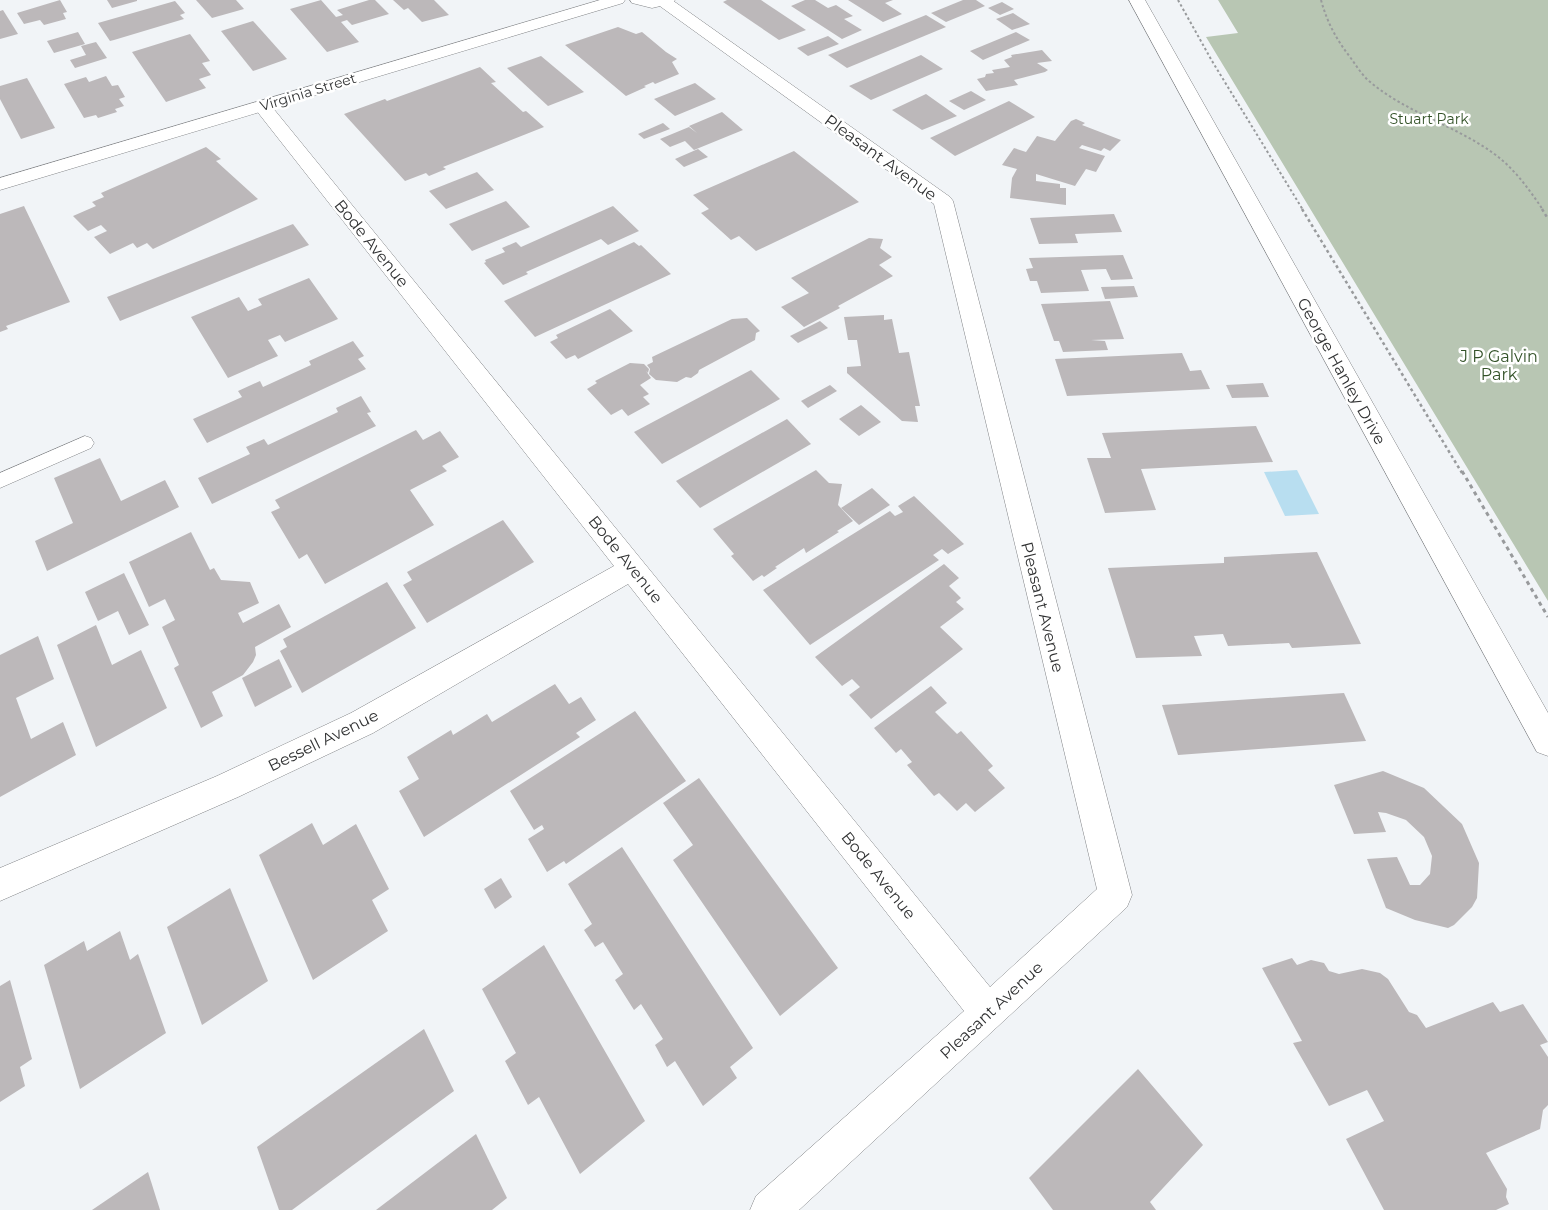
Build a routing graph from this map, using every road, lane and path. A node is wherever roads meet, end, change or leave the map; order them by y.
1 (617, 0) edge
2 (656, 0) edge
3 (1137, 0) edge
4 (1178, 0) edge
5 (1321, 0) edge
6 (262, 106) junction
7 (0, 184) edge
8 (1548, 218) edge
9 (85, 443) dead end
10 (0, 481) edge
11 (633, 568) junction
12 (1548, 617) edge
13 (1548, 742) edge
14 (0, 885) edge
15 (988, 1013) junction
16 (770, 1210) edge

1 - 6 street, Virginia Street
2 - 15 street, Pleasant Avenue
3 - 13 street, George Hanley Drive
4 - 12 path
5 - 8 path
6 - 7 street, Virginia Street
6 - 11 street, Bode Avenue
9 - 10 lane
11 - 14 street, Bessell Avenue
11 - 15 street, Bode Avenue
15 - 16 street, Pleasant Avenue

